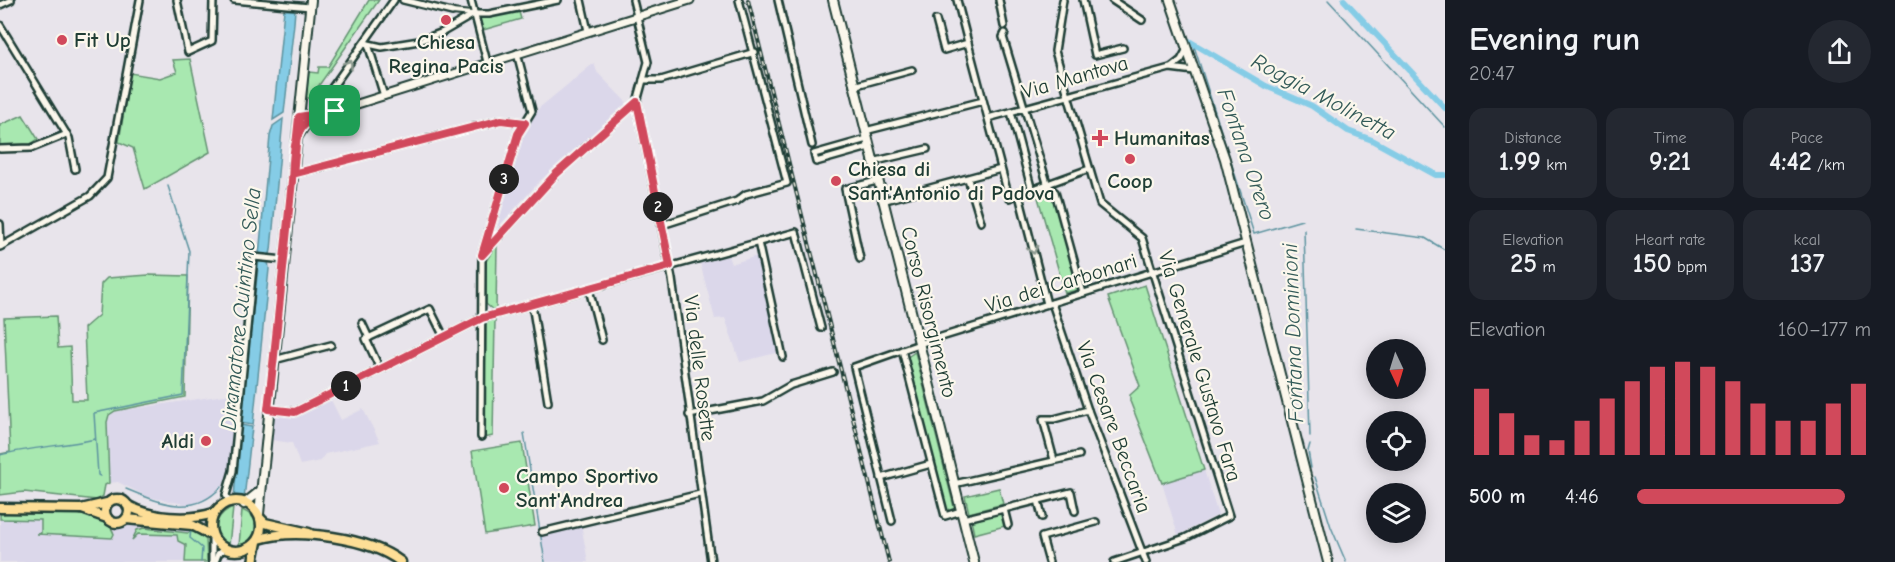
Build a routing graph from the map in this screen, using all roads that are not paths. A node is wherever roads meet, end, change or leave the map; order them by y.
1 (11, 0) edge
2 (140, 0) edge
3 (177, 0) edge
4 (213, 0) edge
5 (234, 0) edge
6 (394, 0) edge
7 (403, 0) edge
8 (471, 0) edge
9 (558, 0) edge
10 (581, 0) edge
11 (633, 0) edge
12 (690, 0) edge
13 (740, 0) edge
14 (778, 0) edge
15 (832, 0) edge
16 (957, 0) edge
17 (999, 0) edge
18 (1062, 0) edge
19 (1083, 0) edge
20 (1112, 0) edge
21 (1170, 0) edge
22 (310, 4) edge
23 (0, 5) edge
24 (452, 12) joint
25 (474, 14) junction
26 (637, 16) junction
27 (936, 20) dead end
28 (1142, 20) dead end
29 (0, 25) edge
30 (1004, 26) dead end
31 (588, 31) junction
32 (1005, 33) dead end
33 (968, 43) junction
34 (366, 44) junction
35 (1123, 48) dead end
36 (1187, 49) junction
37 (754, 52) junction
38 (517, 53) junction
39 (487, 62) junction
40 (1170, 68) junction
41 (912, 70) dead end
42 (1194, 71) junction
43 (643, 80) junction
44 (854, 86) junction
45 (1069, 95) junction
46 (384, 96) junction
47 (983, 101) junction
48 (637, 102) junction
49 (1024, 108) junction
50 (335, 111) junction
51 (1011, 112) junction
52 (318, 113) junction
53 (988, 118) junction
54 (302, 120) junction
55 (525, 123) junction
56 (67, 134) junction
57 (867, 139) junction
58 (812, 145) dead end
59 (0, 149) edge
60 (927, 149) dead end
61 (872, 162) junction
62 (75, 169) dead end
63 (1001, 169) junction
64 (1089, 169) junction
65 (293, 174) junction
66 (968, 179) junction
67 (877, 181) junction
68 (1048, 186) junction
69 (1032, 191) junction
70 (1019, 195) junction
71 (882, 201) junction
72 (981, 222) dead end
73 (0, 224) edge
74 (662, 225) junction
75 (758, 242) junction
76 (1246, 243) junction
77 (1, 246) edge
78 (482, 255) junction
79 (860, 259) dead end
80 (284, 260) junction
81 (670, 266) junction
82 (1153, 272) junction
83 (589, 289) junction
84 (1083, 293) junction
85 (532, 304) junction
86 (1049, 304) junction
87 (482, 318) junction
88 (362, 323) dead end
89 (821, 328) dead end
90 (444, 337) junction
91 (369, 338) junction
92 (602, 340) dead end
93 (919, 344) junction
94 (331, 345) dead end
95 (902, 350) junction
96 (783, 357) dead end
97 (274, 360) junction
98 (380, 369) junction
99 (833, 372) dead end
100 (548, 402) dead end
101 (268, 409) junction
102 (1088, 410) junction
103 (689, 415) junction
104 (481, 437) dead end
105 (1079, 455) dead end
106 (1054, 460) junction
107 (931, 464) junction
108 (881, 478) junction
109 (954, 484) junction
110 (259, 492) junction
111 (700, 494) junction
112 (1038, 500) junction
113 (107, 503) junction
114 (231, 503) junction
115 (244, 504) junction
116 (127, 505) junction
117 (0, 508) edge
118 (81, 509) junction
119 (1004, 509) junction
120 (1076, 511) dead end
121 (214, 513) junction
122 (962, 515) junction
123 (260, 516) junction
124 (1042, 517) dead end
125 (107, 518) junction
126 (126, 519) junction
127 (191, 521) junction
128 (892, 521) dead end
129 (1096, 522) dead end
130 (1008, 525) dead end
131 (542, 531) dead end
132 (212, 536) junction
133 (324, 537) junction
134 (258, 540) junction
135 (227, 548) junction
136 (240, 550) junction
137 (1142, 552) junction
138 (213, 562) edge
139 (251, 562) edge
140 (401, 562) edge
141 (711, 562) edge
142 (974, 562) edge
143 (1049, 562) edge
144 (1114, 562) edge
145 (1146, 562) edge
146 (1327, 562) edge

1 - 23 street
2 - 77 street
3 - 4 street
5 - 22 street
6 - 34 street
7 - 24 street
8 - 25 street
9 - 25 street
10 - 31 street
11 - 26 street, Via delle Rosette
12 - 26 street
13 - 37 street
14 - 58 street
15 - 44 main road, Corso Risorgimento
16 - 33 street
17 - 30 street
18 - 45 street, Via Generale Gustavo Fara
19 - 35 street
20 - 28 street
21 - 36 main road
22 - 54 main road
24 - 25 street
25 - 34 street
25 - 39 street
26 - 31 street
26 - 43 street, Via delle Rosette
27 - 33 street
29 - 56 street
31 - 38 street
32 - 49 street
33 - 47 street
34 - 46 street
52 -> 34 street
36 - 40 street
36 - 42 main road
37 - 43 street
37 - 74 street
38 - 39 street
38 - 55 street
39 - 46 street
40 - 42 street, Via Mantova
40 - 45 street, Via Mantova
41 - 44 street
42 - 76 main road
43 - 48 street, Via delle Rosette
44 - 57 main road, Corso Risorgimento
45 - 49 street, Via Mantova
45 - 64 street, Via Generale Gustavo Fara
46 - 50 street
47 - 53 street
47 - 57 street
48 - 74 street, Via delle Rosette
48 - 78 street
49 - 51 street, Via Mantova
49 - 68 street
50 - 52 street
50 - 54 street
51 - 53 street, Via Mantova
51 - 69 street
52 - 54 street
53 - 63 street
54 - 65 main road
55 - 65 street
55 - 78 street
56 - 59 street
56 - 62 street
57 - 57 street
57 - 61 main road, Corso Risorgimento
60 - 61 street
61 - 67 main road, Corso Risorgimento
63 - 66 street
63 - 70 street
64 - 68 street
64 - 82 street, Via Generale Gustavo Fara
65 - 80 main road
66 - 71 street
66 - 72 street
67 - 71 main road, Corso Risorgimento
67 - 79 street
68 - 69 street
68 - 84 street
69 - 70 street
70 -> 86 street, Via Cesare Beccaria
71 - 93 main road, Corso Risorgimento
73 - 77 street
74 - 81 street, Via delle Rosette
75 - 81 street
75 - 89 street
75 - 96 street
76 - 82 street, Via dei Carbonari
76 - 146 main road
78 - 87 street
80 - 97 main road
80 - 114 street
81 - 83 street
81 - 103 street, Via delle Rosette
82 - 84 street, Via dei Carbonari
82 - 137 street, Via Generale Gustavo Fara
83 - 85 street
83 - 92 street
84 - 86 street, Via dei Carbonari
85 - 87 street
85 - 100 street
86 - 93 street, Via dei Carbonari
86 - 102 street, Via Cesare Beccaria
87 - 90 street
87 - 104 street
88 - 91 street
90 - 91 street
90 - 98 street
91 - 98 street
93 - 95 street, Via dei Carbonari
93 - 109 main road, Corso Risorgimento
94 - 97 street
95 - 107 street
95 - 108 street, Via dei Carbonari
97 - 101 main road
98 - 101 street
99 - 103 street
101 - 110 main road
102 - 106 street
102 - 137 street, Via Cesare Beccaria
103 - 111 street, Via delle Rosette
105 - 106 street
106 - 109 street
107 - 108 street
107 - 122 street
108 - 128 street
109 - 122 main road, Corso Risorgimento
110 - 115 main road
110 - 123 main road
111 - 131 street
111 - 141 street, Via delle Rosette
112 - 119 street
112 - 120 street
112 - 124 street
113 - 116 main road
113 - 118 main road
113 - 125 main road
114 - 115 main road
114 - 121 main road
115 - 123 main road
116 - 126 main road
116 - 127 main road
117 - 118 main road
118 - 125 main road
119 - 122 street
119 - 130 street
121 - 127 main road
121 - 132 main road
122 - 142 main road, Corso Risorgimento
123 - 133 main road
123 - 134 main road
125 - 126 main road
126 - 127 main road
127 - 132 main road
129 - 143 street
132 - 135 main road
132 - 138 street
133 - 134 main road
133 - 140 main road
134 - 136 main road
134 - 139 main road
135 - 136 main road
135 - 138 street
136 - 139 main road
137 - 144 street
137 - 145 street, Via Cesare Beccaria

